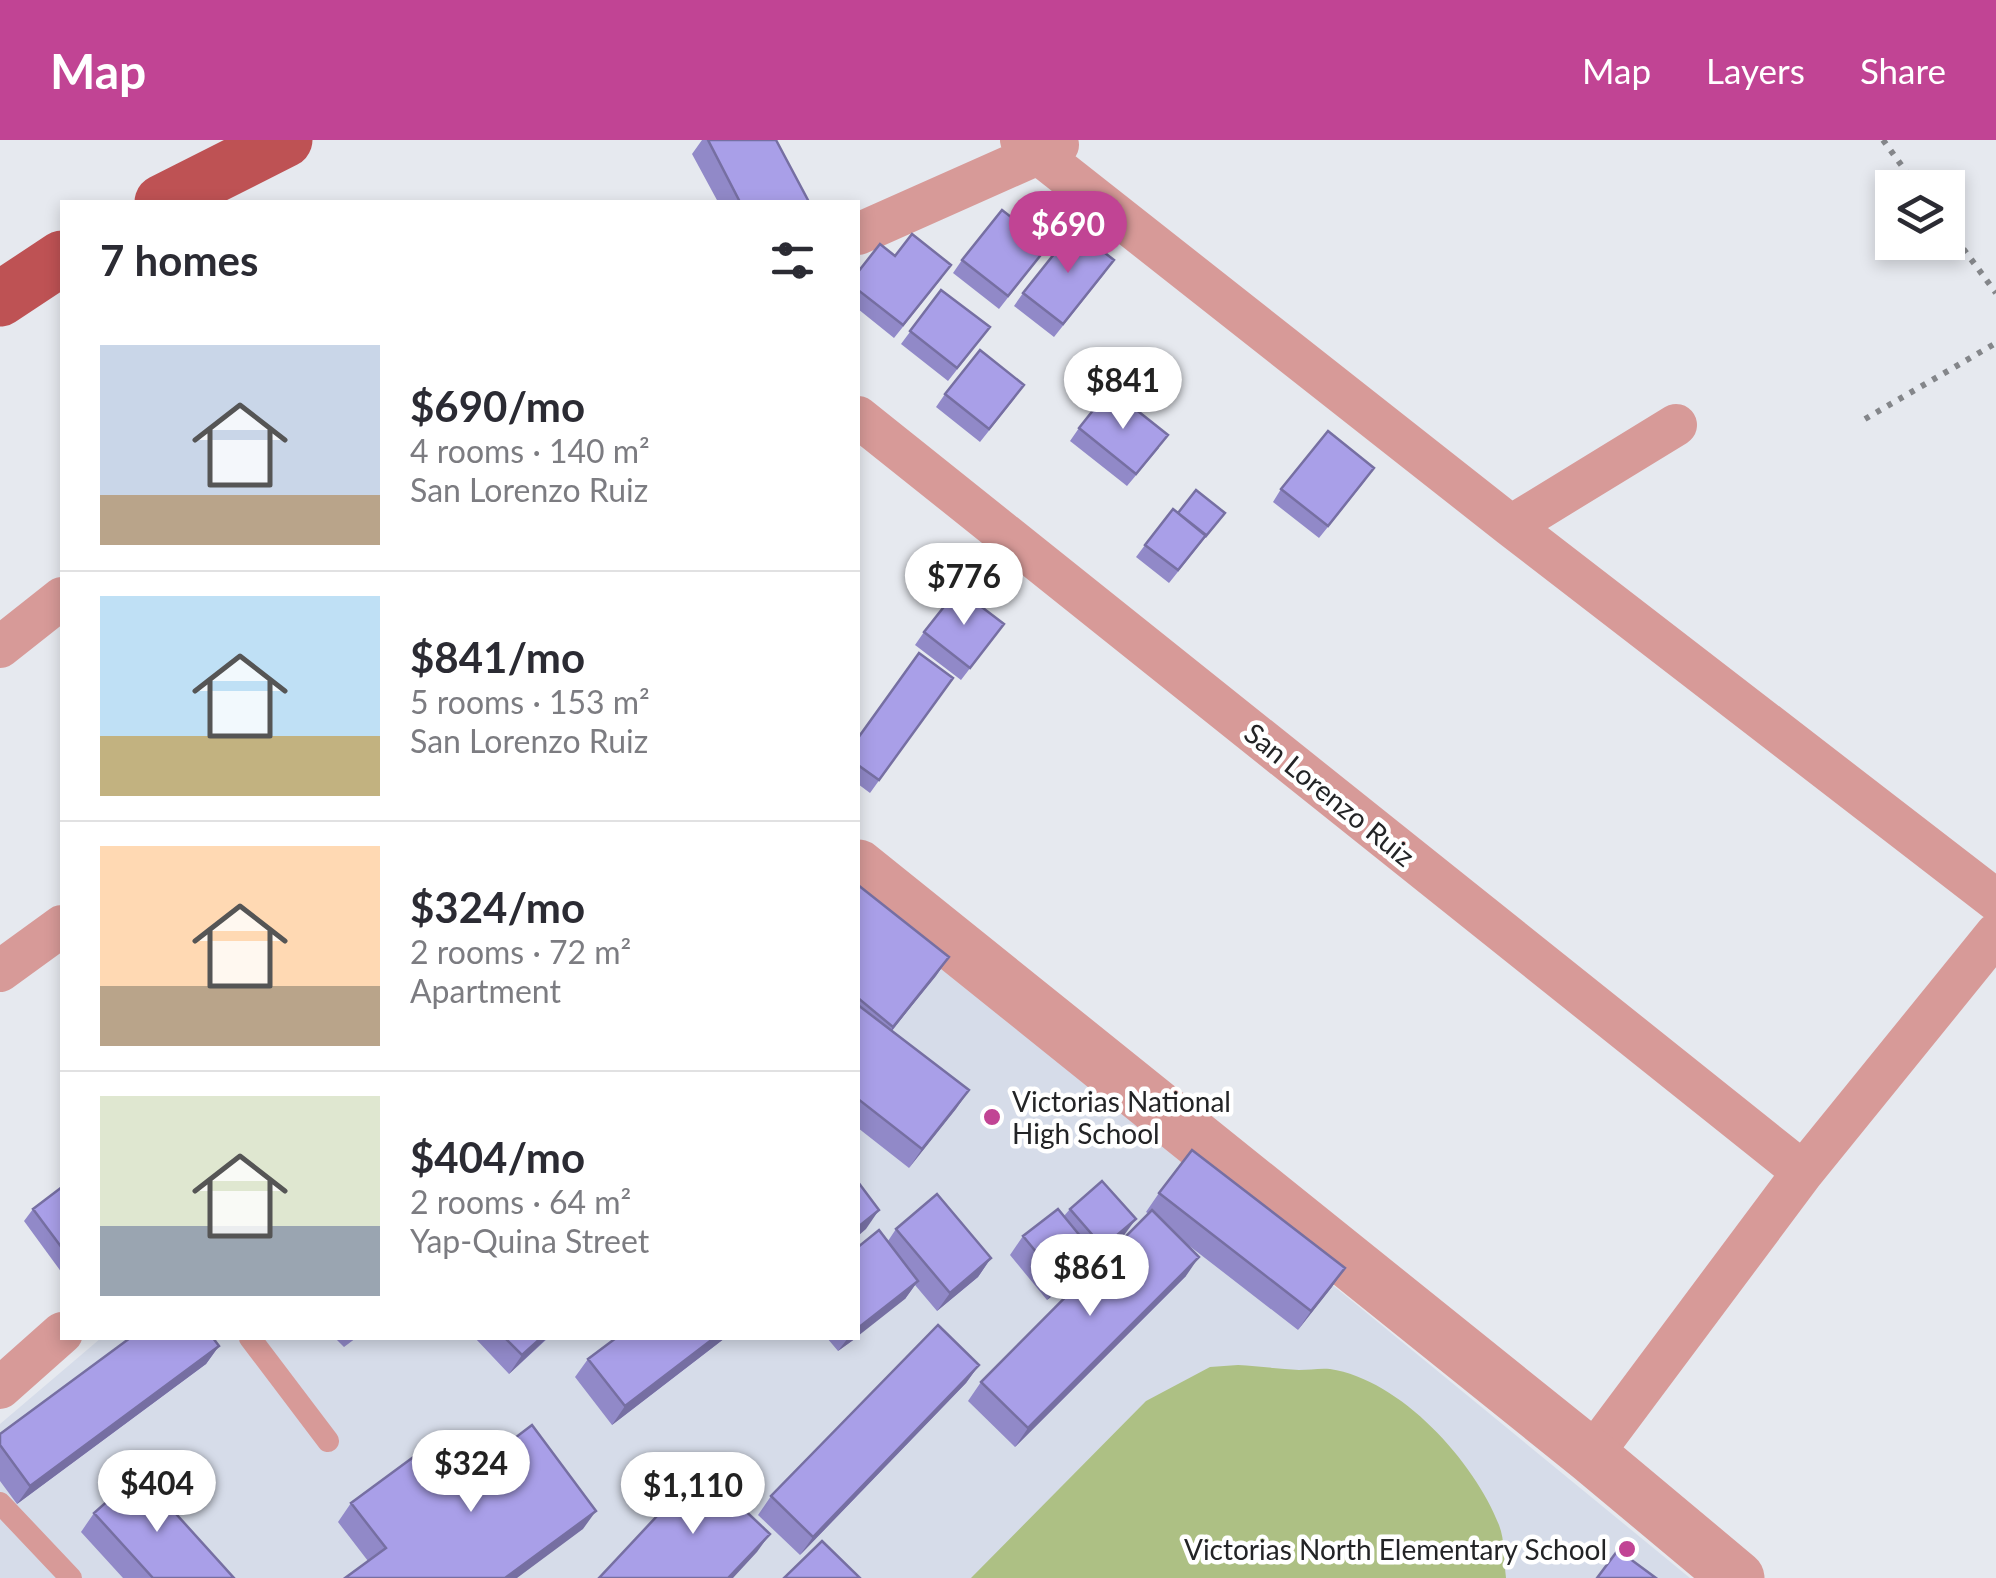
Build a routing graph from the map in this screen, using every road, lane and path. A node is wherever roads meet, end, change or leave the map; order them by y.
1 (286, 140) edge
2 (1884, 140) edge
3 (1042, 145) edge
4 (1905, 170) edge
5 (166, 200) edge
6 (860, 233) edge
7 (1965, 251) edge
8 (60, 259) edge
9 (1996, 293) edge
10 (0, 298) edge
11 (1996, 343) edge
12 (860, 419) edge
13 (1864, 419) dead end
14 (1676, 425) dead end
15 (1511, 526) junction
16 (60, 600) edge
17 (0, 646) edge
18 (860, 869) edge
19 (1996, 900) edge
20 (60, 927) edge
21 (1996, 934) edge
22 (0, 971) edge
23 (1803, 1172) junction
24 (60, 1335) edge
25 (252, 1340) edge
26 (0, 1388) edge
27 (328, 1441) dead end
28 (1591, 1456) junction
29 (0, 1502) edge
30 (72, 1578) edge
31 (1738, 1578) edge

1 - 5 main road
2 - 4 path
3 - 6 street
3 - 15 street
7 - 9 path
8 - 10 main road
11 - 13 path
12 - 23 street, San Lorenzo Ruiz
14 - 15 street
15 - 19 street
16 - 17 street
18 - 28 street
20 - 22 street
21 - 23 street
23 - 28 street
24 - 26 street
25 - 27 lane
28 - 31 street
29 - 30 lane

